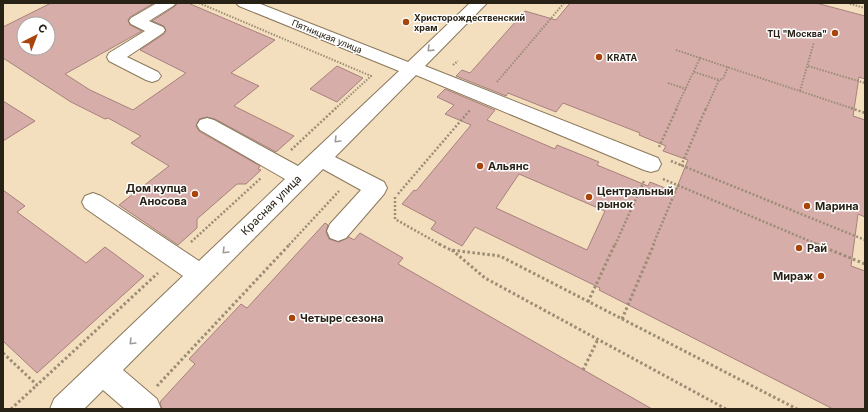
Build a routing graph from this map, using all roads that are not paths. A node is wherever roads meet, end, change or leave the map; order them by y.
1 (168, 3) edge
2 (244, 3) edge
3 (479, 3) edge
4 (411, 68) junction
5 (152, 76) dead end
6 (207, 125) dead end
7 (319, 158) junction
8 (660, 167) road end
9 (300, 176) junction
10 (94, 202) dead end
11 (338, 231) dead end
12 (201, 275) junction
13 (102, 372) junction
14 (143, 406) edge
15 (64, 409) edge

1 - 5 street
2 - 4 street, Пятницкая улица
3 -> 4 street, Красная улица
4 -> 7 street, Красная улица
4 - 8 street, Пятницкая улица
6 - 9 street
7 - 9 street, Красная улица
7 - 11 street
9 -> 12 street, Красная улица
10 - 12 street
12 -> 13 street, Красная улица
13 - 14 street
13 - 15 street, Красная улица

